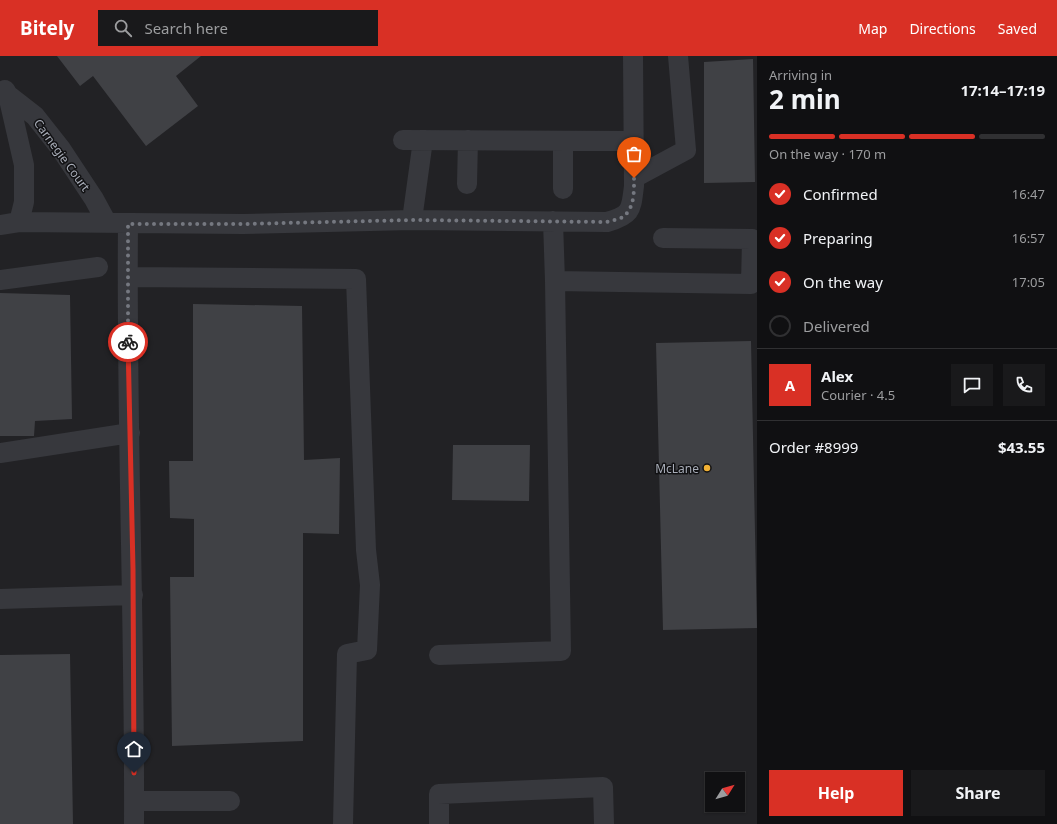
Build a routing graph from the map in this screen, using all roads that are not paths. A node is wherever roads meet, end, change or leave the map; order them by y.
1 (633, 56) edge
2 (678, 56) edge
3 (4, 89) edge
4 (468, 140) junction
5 (563, 141) junction
6 (634, 141) junction
7 (634, 178) junction
8 (467, 184) dead end
9 (563, 189) dead end
10 (412, 220) junction
11 (553, 221) junction
12 (9, 224) edge
13 (107, 224) junction
14 (128, 224) junction
15 (663, 238) dead end
16 (98, 267) dead end
17 (128, 277) junction
18 (0, 280) edge
19 (555, 281) junction
20 (130, 433) junction
21 (0, 453) edge
22 (132, 595) junction
23 (0, 599) edge
24 (440, 655) dead end
25 (134, 801) junction
26 (230, 801) dead end
27 (134, 824) edge
28 (343, 824) edge
29 (439, 824) edge
30 (604, 824) edge

1 - 6 street
2 - 7 street
3 - 12 street
3 - 13 street, Carnegie Court
4 - 5 street
4 - 8 street
4 - 10 street
5 - 6 street
5 - 9 street
6 - 7 street
7 - 11 street
10 - 11 street
10 - 14 street
11 - 19 street
12 - 13 street
13 - 14 street
14 - 17 street
15 - 19 street
16 - 18 street
17 - 20 street
17 - 28 street
19 - 24 street
20 - 21 street
20 - 22 street
22 - 23 street
22 - 25 street
25 - 26 street
25 - 27 street
29 - 30 street

